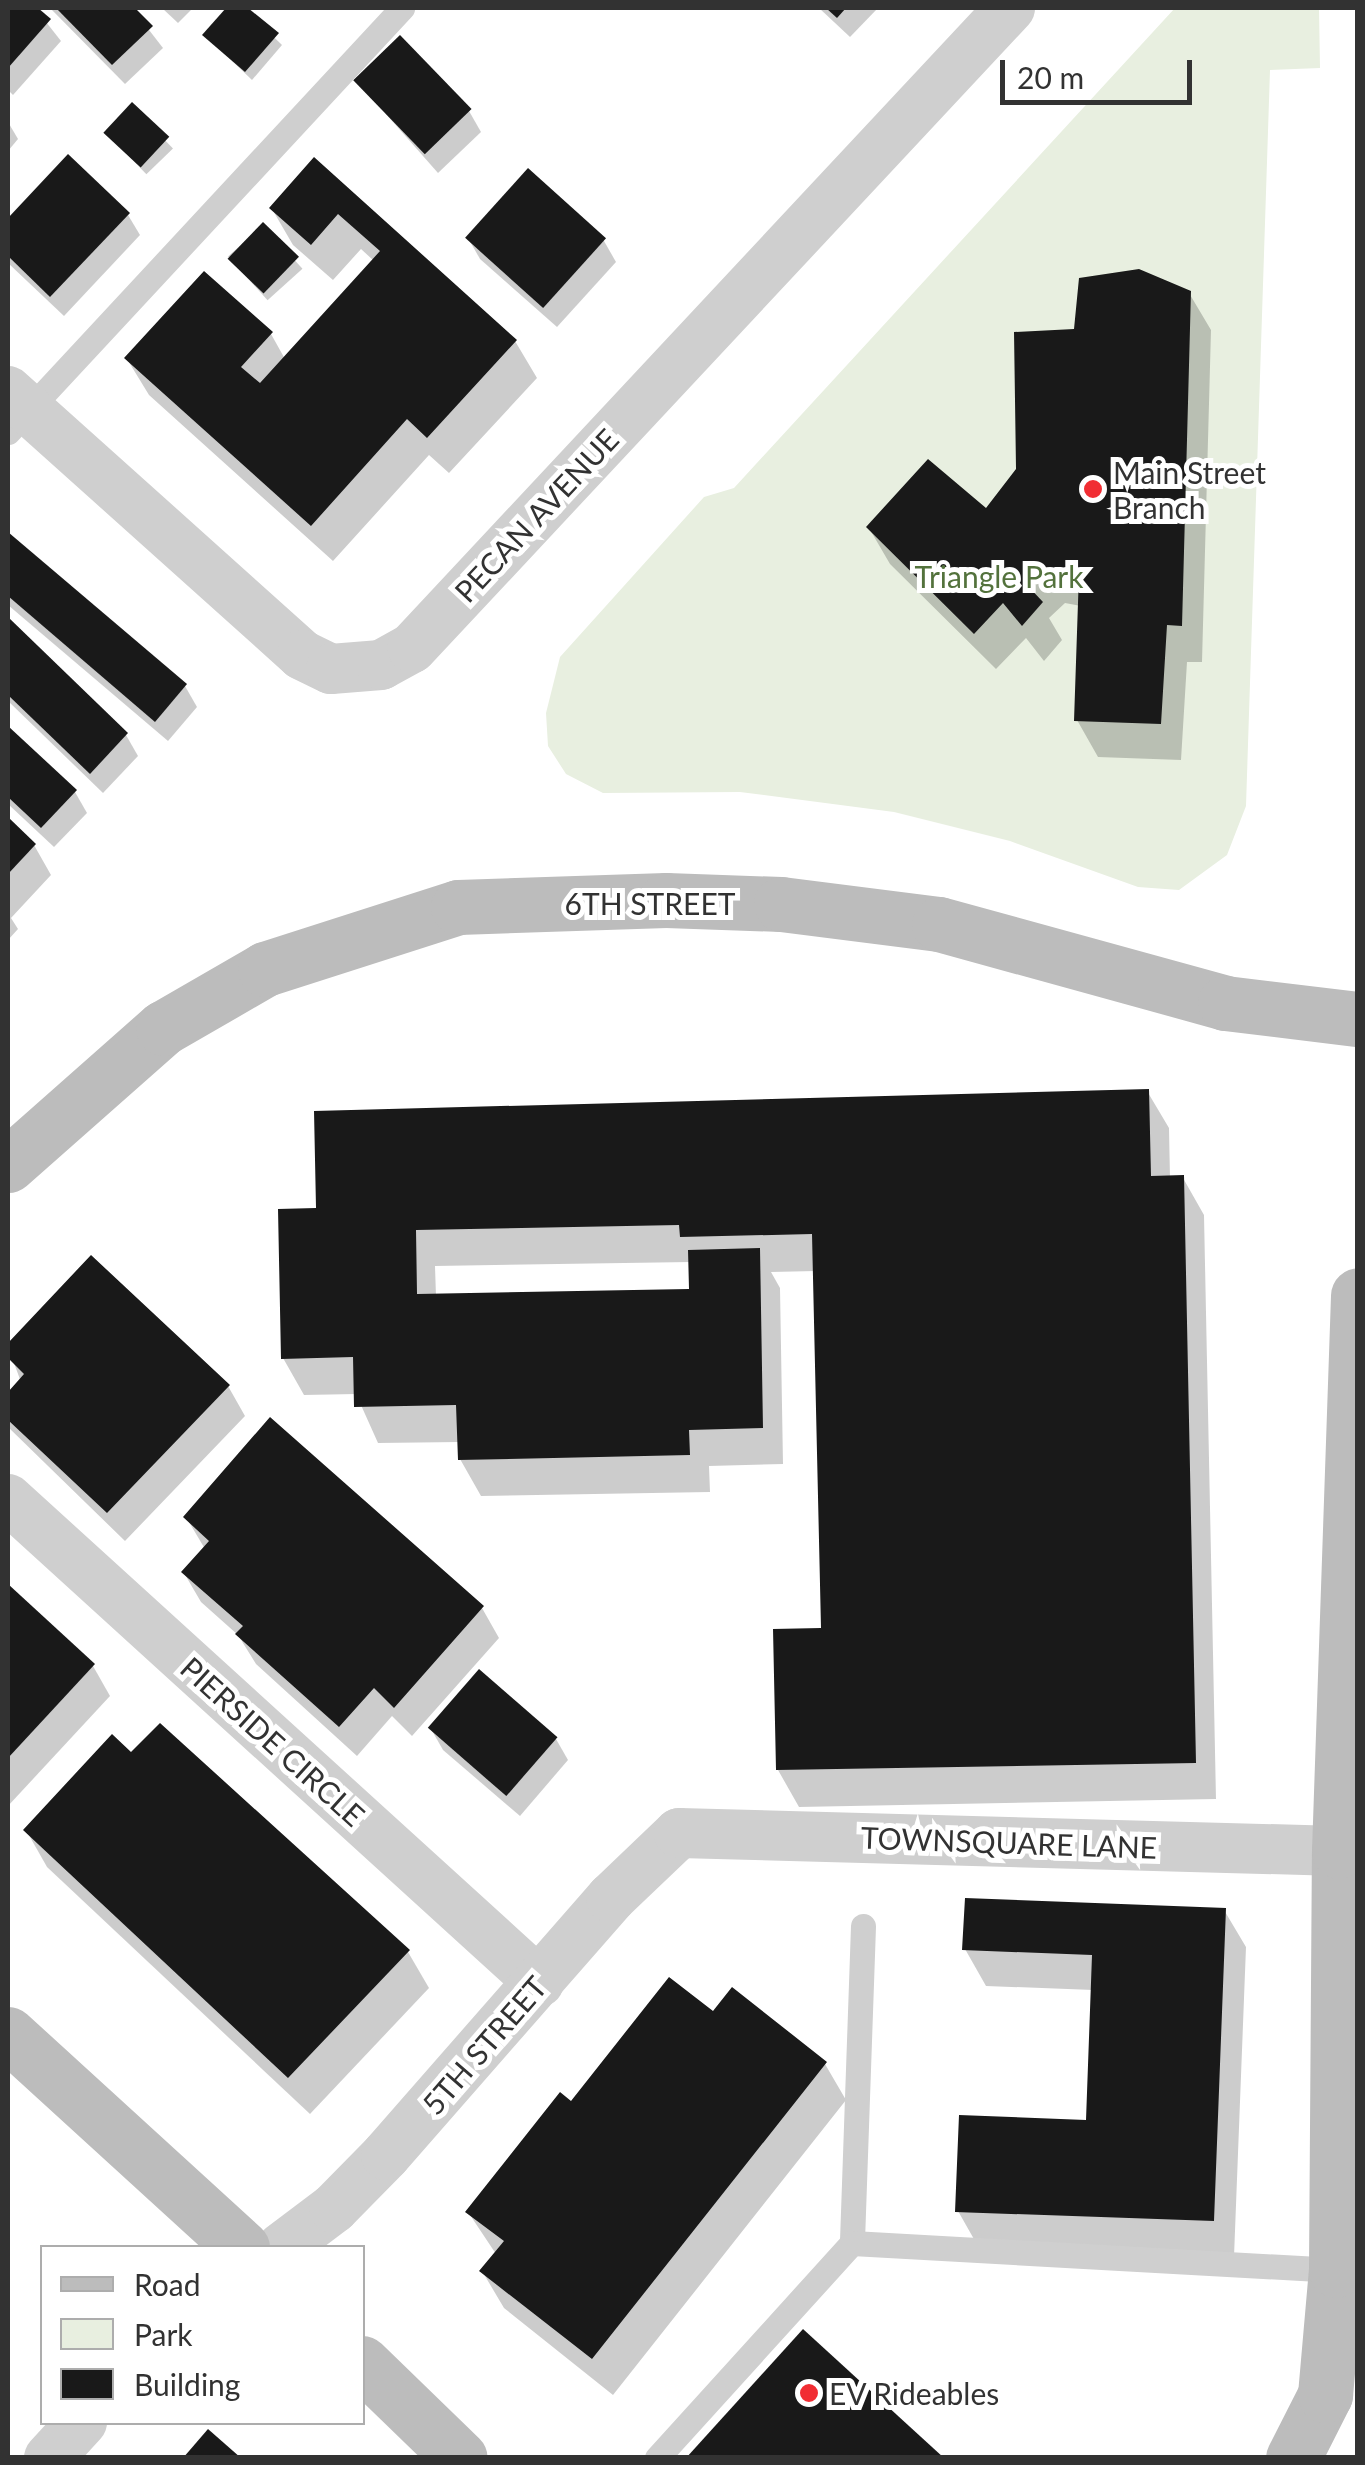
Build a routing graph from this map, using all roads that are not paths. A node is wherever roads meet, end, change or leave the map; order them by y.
1 (402, 8) edge
2 (1010, 8) edge
3 (14, 411) edge
4 (1358, 1019) edge
5 (8, 1165) edge
6 (1358, 1295) edge
7 (1355, 1469) edge
8 (8, 1500) edge
9 (1353, 1612) edge
10 (679, 1833) joint
11 (1340, 1851) junction
12 (863, 1926) dead end
13 (540, 1982) junction
14 (8, 2034) edge
15 (852, 2243) junction
16 (239, 2245) edge
17 (285, 2245) edge
18 (1336, 2270) junction
19 (365, 2366) edge
20 (79, 2425) edge
21 (49, 2458) edge
22 (460, 2458) edge
23 (656, 2458) edge
24 (1293, 2458) edge

1 - 3 lane
2 - 3 street, PECAN AVENUE
4 - 5 street, 6TH STREET
6 - 7 street
7 - 9 street
8 - 13 street, PIERSIDE CIRCLE
9 - 11 street
10 - 11 street, TOWNSQUARE LANE
10 - 13 street, 5TH STREET
11 - 18 street
12 - 15 lane
13 - 17 street, 5TH STREET
14 - 16 street
15 - 18 lane
15 - 23 lane
18 - 24 street
19 - 22 street
20 - 21 street

